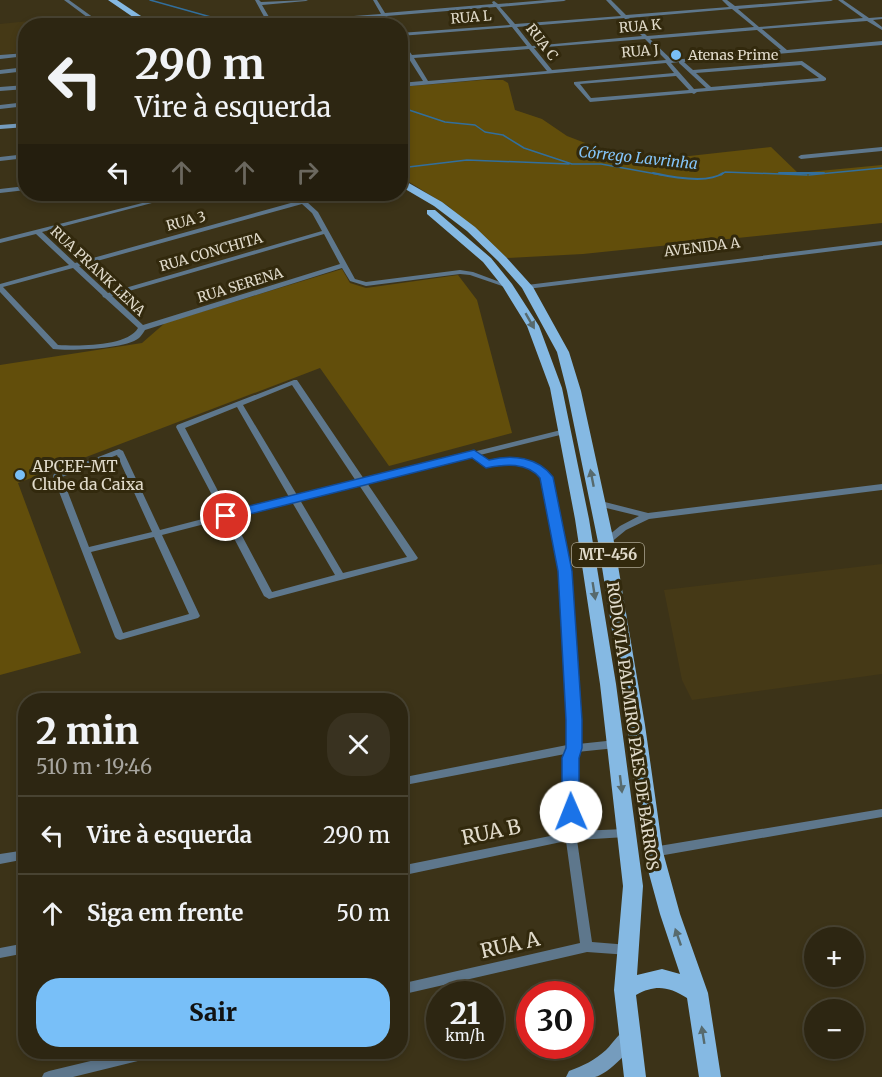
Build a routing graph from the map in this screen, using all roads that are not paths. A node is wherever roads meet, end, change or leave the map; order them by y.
1 (66, 0) edge
2 (306, 0) edge
3 (375, 0) edge
4 (492, 0) edge
5 (564, 0) edge
6 (608, 0) edge
7 (724, 0) edge
8 (831, 0) edge
9 (840, 0) edge
10 (109, 2) edge
11 (257, 2) edge
12 (497, 5) junction
13 (734, 8) junction
14 (383, 14) junction
15 (625, 16) junction
16 (92, 18) edge
17 (128, 18) edge
18 (138, 18) edge
19 (266, 18) edge
20 (338, 18) edge
21 (386, 18) edge
22 (882, 18) edge
23 (868, 19) junction
24 (513, 25) junction
25 (758, 28) junction
26 (882, 29) edge
27 (408, 33) edge
28 (646, 37) junction
29 (882, 43) edge
30 (531, 47) junction
31 (408, 51) edge
32 (785, 51) junction
33 (18, 55) edge
34 (0, 57) edge
35 (408, 57) edge
36 (412, 57) junction
37 (669, 62) junction
38 (681, 62) dead end
39 (18, 70) edge
40 (550, 71) junction
41 (0, 72) edge
42 (692, 72) junction
43 (677, 74) junction
44 (426, 82) junction
45 (408, 84) edge
46 (18, 88) edge
47 (0, 89) edge
48 (711, 90) junction
49 (694, 92) junction
50 (18, 105) edge
51 (0, 107) edge
52 (18, 125) edge
53 (0, 128) edge
54 (882, 149) edge
55 (18, 157) edge
56 (801, 157) dead end
57 (0, 159) edge
58 (408, 186) edge
59 (18, 189) edge
60 (0, 191) edge
61 (408, 198) edge
62 (154, 201) edge
63 (304, 201) joint
64 (150, 202) joint
65 (38, 232) junction
66 (324, 232) junction
67 (0, 242) edge
68 (882, 243) edge
69 (73, 265) junction
70 (345, 265) junction
71 (508, 285) junction
72 (526, 286) junction
73 (0, 287) edge
74 (105, 296) junction
75 (142, 328) junction
76 (238, 405) junction
77 (565, 431) junction
78 (474, 454) junction
79 (362, 482) junction
80 (882, 487) edge
81 (294, 498) junction
82 (597, 502) junction
83 (226, 516) junction
84 (648, 516) junction
85 (157, 533) junction
86 (606, 542) junction
87 (86, 551) junction
88 (341, 577) junction
89 (616, 744) junction
90 (574, 748) junction
91 (408, 780) edge
92 (882, 813) edge
93 (626, 833) junction
94 (571, 836) junction
95 (653, 852) junction
96 (18, 856) edge
97 (0, 859) edge
98 (408, 869) edge
99 (587, 947) junction
100 (18, 950) edge
101 (629, 950) junction
102 (0, 953) edge
103 (408, 988) edge
104 (625, 990) junction
105 (697, 993) junction
106 (630, 1035) junction
107 (122, 1059) edge
108 (583, 1076) edge
109 (49, 1077) edge
110 (635, 1077) edge
111 (710, 1077) edge

1 - 16 street
2 - 11 street
3 - 14 street
4 - 12 street, RUA C
5 - 12 street
6 - 15 street
7 - 13 street
8 - 13 street, RUA L
9 - 23 street
10 - 17 main road
10 - 18 main road
11 - 19 street
12 - 14 street
12 - 24 street, RUA C
13 - 15 street, RUA L
13 - 25 street
14 - 20 street
14 - 21 street
15 - 24 street, RUA L
15 - 28 street
22 - 23 street, RUA K
23 - 25 street, RUA K
23 - 26 street
24 - 27 street, RUA L
24 - 30 street, RUA C
25 - 28 street, RUA K
25 - 32 street
28 - 30 street, RUA K
28 - 37 street
29 - 32 street, RUA J
30 - 36 street, RUA K
30 - 40 street, RUA C
31 - 36 street
32 - 37 street, RUA J
33 - 34 street
35 - 36 street, RUA K
36 - 44 street
37 - 40 street, RUA J
37 - 43 street
38 - 42 street
39 - 41 street
40 - 44 street, RUA J
42 - 43 street
42 - 48 street
42 - 48 street
43 - 49 street
43 - 49 street
44 - 45 street, RUA J
46 - 47 street
48 - 49 street
50 - 51 street
52 - 53 street
54 - 56 street
55 - 57 street
58 - 72 main road, RODOVIA PALMIRO PAES DE BARROS / MT-456
59 - 60 street
61 - 71 main road, RODOVIA PALMIRO PAES DE BARROS / MT-456
62 - 64 street
63 - 66 street
63 - 69 street, RUA 3
64 - 65 street
65 - 67 street
65 - 69 street, RUA PRANK LENA
66 - 70 street
66 - 74 street, RUA CONCHITA
68 - 72 street, AVENIDA A
69 - 73 street, RUA 3
69 - 74 street, RUA PRANK LENA
70 - 71 street
70 - 75 street, RUA SERENA
71 -> 77 main road, RODOVIA PALMIRO PAES DE BARROS / MT-456
82 -> 72 main road, RODOVIA PALMIRO PAES DE BARROS / MT-456
73 - 75 street, RUA SERENA
74 - 75 street, RUA PRANK LENA
76 - 79 street
76 - 81 street
76 - 83 street
77 - 78 street
77 -> 89 main road, RODOVIA PALMIRO PAES DE BARROS / MT-456
78 - 79 street
78 - 90 street
79 - 81 street
79 - 88 street
80 - 84 street
81 - 83 street
81 - 88 street
82 - 84 street
82 - 86 main road, RODOVIA PALMIRO PAES DE BARROS / MT-456
83 - 85 street
83 - 88 street
84 - 86 street
85 - 87 street
85 - 87 street
85 - 87 street
86 - 95 main road, RODOVIA PALMIRO PAES DE BARROS / MT-456
89 - 90 street
89 -> 93 main road, RODOVIA PALMIRO PAES DE BARROS / MT-456
90 - 91 street
90 - 94 street
92 - 95 street
93 - 94 street, RUA B
93 - 101 main road, RODOVIA PALMIRO PAES DE BARROS / MT-456
94 - 98 street, RUA B
94 - 99 street
105 -> 95 main road, RODOVIA PALMIRO PAES DE BARROS / MT-456
96 - 97 street
99 - 101 street, RUA A
99 - 103 street, RUA A
100 - 102 street
101 - 104 main road, RODOVIA PALMIRO PAES DE BARROS / MT-456
104 - 105 main road
104 - 106 main road, RODOVIA PALMIRO PAES DE BARROS / MT-456
111 -> 105 main road, RODOVIA PALMIRO PAES DE BARROS / MT-456
106 - 108 street
106 - 110 main road, RODOVIA PALMIRO PAES DE BARROS / MT-456
107 - 109 street

